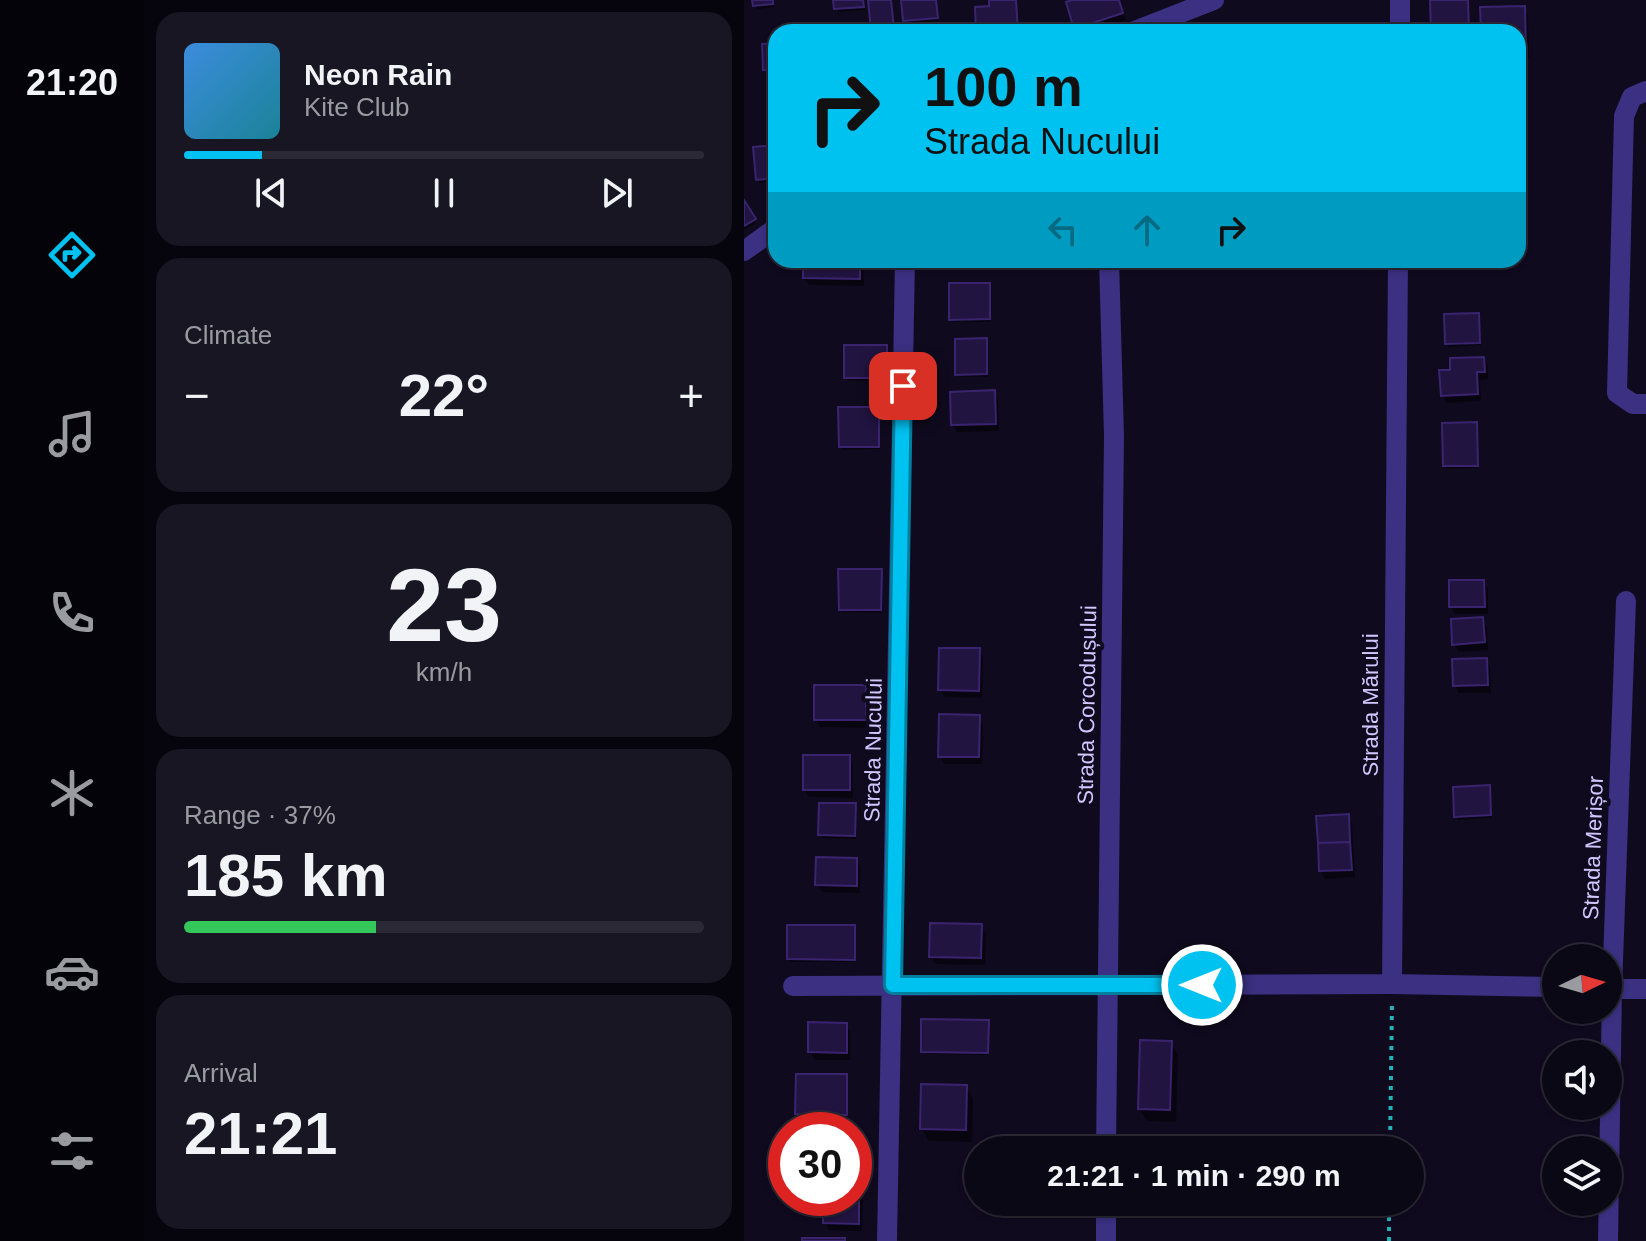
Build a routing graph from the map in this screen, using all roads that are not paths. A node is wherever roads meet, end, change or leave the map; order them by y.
1 (1214, 0) edge
2 (1400, 0) edge
3 (1152, 24) edge
4 (1400, 24) edge
5 (1646, 91) edge
6 (768, 234) edge
7 (744, 251) edge
8 (905, 268) edge
9 (1109, 268) edge
10 (1398, 268) edge
11 (1646, 404) edge
12 (1626, 601) dead end
13 (1612, 944) edge
14 (1392, 984) junction
15 (893, 985) junction
16 (1107, 985) junction
17 (793, 986) dead end
18 (1542, 987) edge
19 (1622, 989) edge
20 (1646, 989) edge
21 (1610, 1024) edge
22 (1106, 1136) edge
23 (1106, 1216) edge
24 (887, 1241) edge
25 (1106, 1241) edge
26 (1608, 1241) edge

1 - 3 street
2 - 4 street
5 - 11 street
6 - 7 street
8 - 15 street, Strada Nucului
9 - 16 street, Strada Corcodușului
10 - 14 street, Strada Mărului
12 - 13 street, Strada Merișor
14 - 16 street
14 - 18 street
15 - 16 street
15 - 17 street
15 - 24 street, Strada Nucului
16 - 22 street, Strada Corcodușului
19 - 20 street
21 - 26 street, Strada Merișor
23 - 25 street

